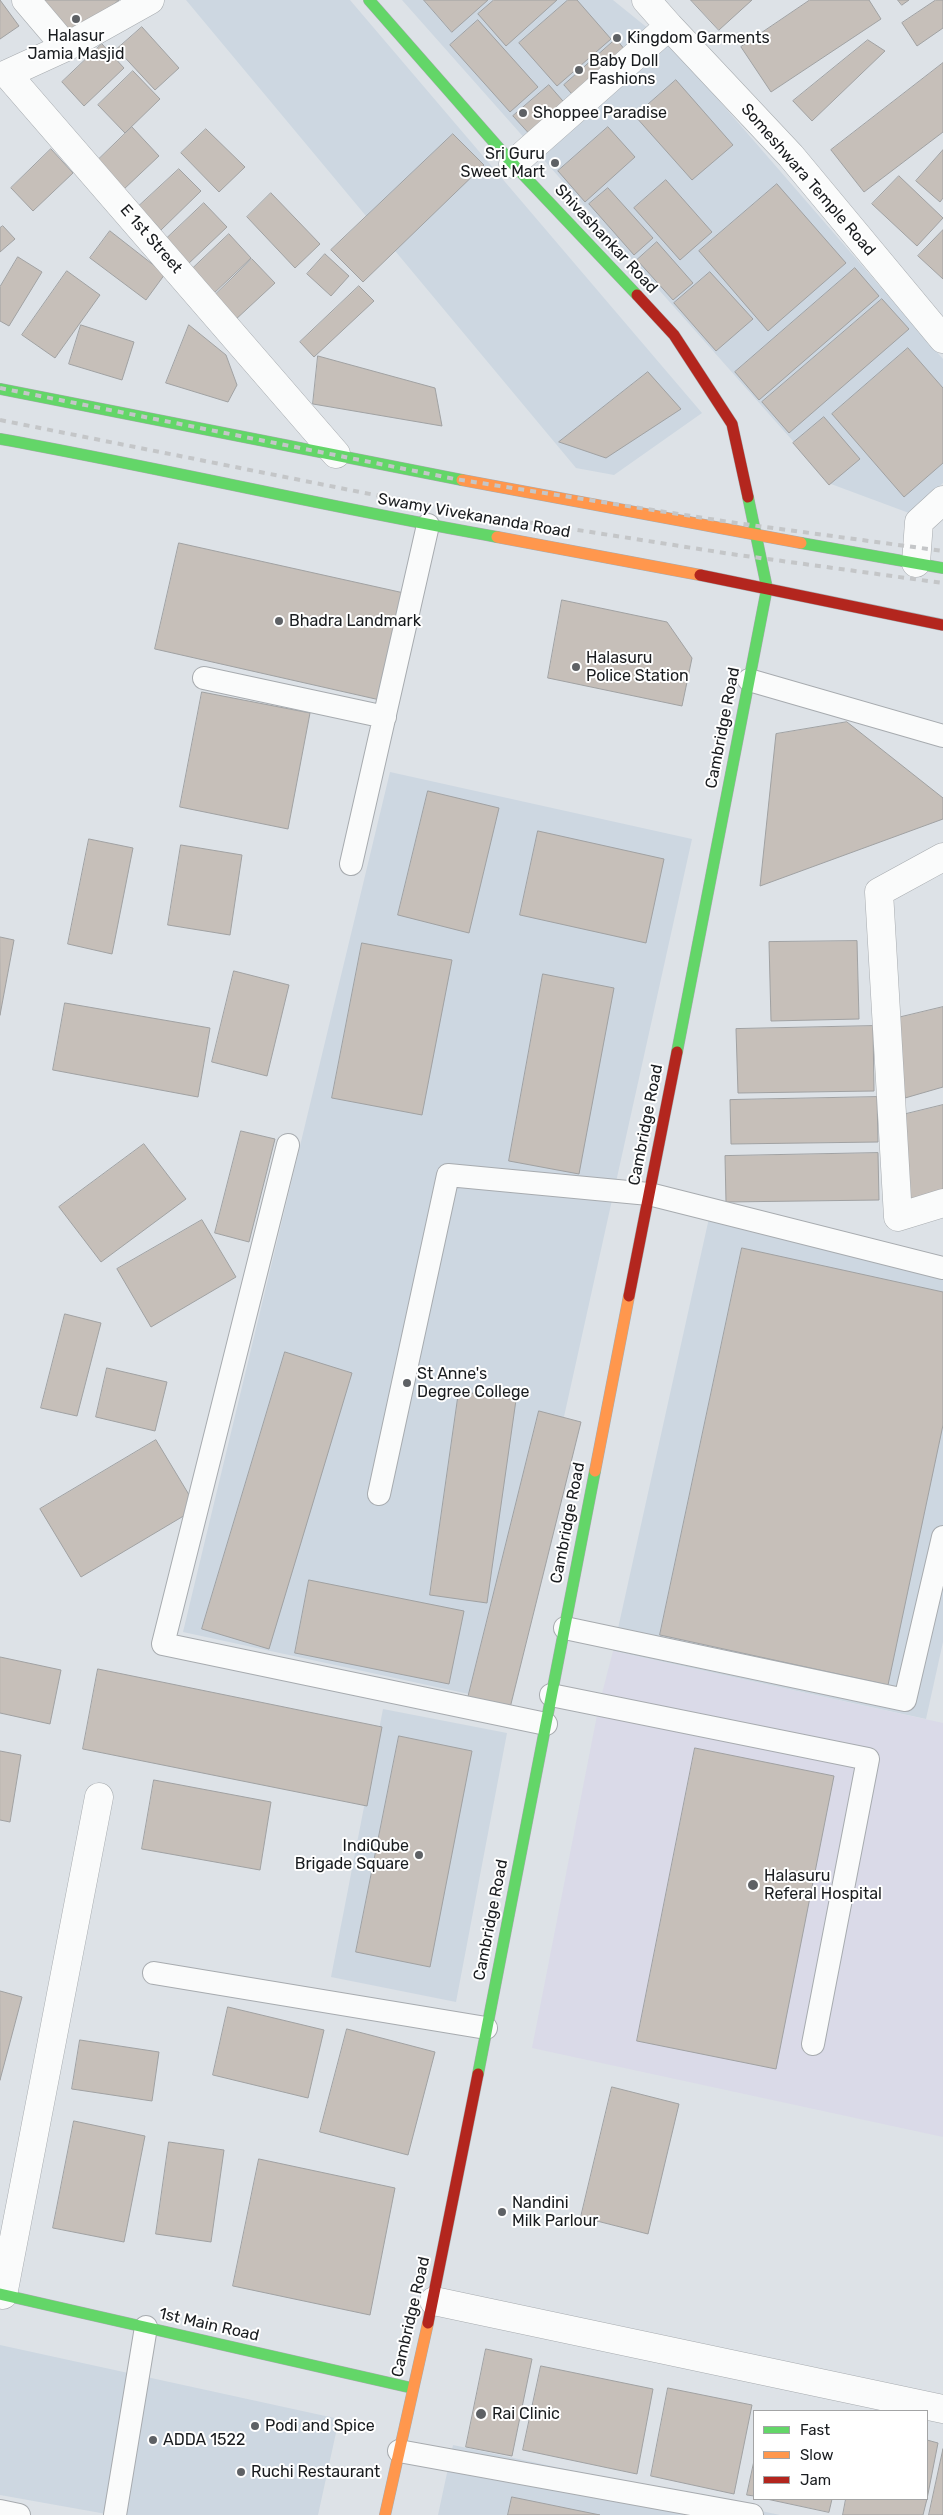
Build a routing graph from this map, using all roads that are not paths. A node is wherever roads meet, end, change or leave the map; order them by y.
1 (26, 0) edge
2 (150, 0) edge
3 (369, 0) edge
4 (646, 0) edge
5 (669, 26) junction
6 (66, 47) junction
7 (4, 76) edge
8 (514, 164) junction
9 (943, 339) edge
10 (0, 389) edge
11 (0, 439) edge
12 (336, 454) junction
13 (943, 500) edge
14 (428, 525) junction
15 (756, 536) junction
16 (916, 563) junction
17 (943, 568) edge
18 (767, 588) junction
19 (943, 625) edge
20 (204, 678) dead end
21 (749, 680) junction
22 (385, 717) junction
23 (943, 736) edge
24 (943, 857) edge
25 (351, 864) dead end
26 (288, 1145) dead end
27 (649, 1194) junction
28 (943, 1204) edge
29 (943, 1268) edge
30 (379, 1494) dead end
31 (943, 1537) edge
32 (565, 1628) junction
33 (551, 1695) junction
34 (546, 1724) junction
35 (99, 1797) dead end
36 (154, 1973) dead end
37 (486, 2028) junction
38 (813, 2044) dead end
39 (2, 2294) edge
40 (434, 2301) junction
41 (146, 2327) junction
42 (412, 2388) junction
43 (943, 2409) edge
44 (399, 2450) junction
45 (0, 2511) edge
46 (20, 2515) edge
47 (115, 2515) edge
48 (385, 2515) edge
49 (752, 2515) edge

1 - 6 street
2 - 6 street, E 1st Street
3 - 8 street, Shivashankar Road
4 - 5 street, Someshwara Temple Road
5 - 8 street
5 - 9 street, Someshwara Temple Road
6 - 7 street, E 1st Street
7 - 12 street, E 1st Street
8 - 15 street, Shivashankar Road
10 - 12 street, Swamy Vivekananda Road
11 - 14 street, Swamy Vivekananda Road
12 - 15 street, Swamy Vivekananda Road
13 - 16 street
14 - 18 street, Swamy Vivekananda Road
14 - 22 lane
15 - 16 street, Swamy Vivekananda Road
15 - 18 street, Cambridge Road
16 - 17 street, Swamy Vivekananda Road
18 - 19 street, Swamy Vivekananda Road
18 - 21 street, Cambridge Road
20 - 22 lane
21 - 23 lane
21 - 27 street, Cambridge Road
22 - 25 lane
24 - 28 street
26 - 34 lane
27 - 29 lane
27 - 30 lane
27 - 32 street, Cambridge Road
31 - 32 lane
32 - 33 street, Cambridge Road
33 - 34 street, Cambridge Road
33 - 38 lane
34 - 37 street, Cambridge Road
35 - 39 street
36 - 37 lane
37 - 40 street, Cambridge Road
39 - 41 street, 1st Main Road
40 - 42 street, Cambridge Road
40 - 43 street
41 - 42 street, 1st Main Road
41 - 47 lane
42 - 44 street, Cambridge Road
44 - 48 street, Cambridge Road
44 - 49 lane
45 - 46 lane

